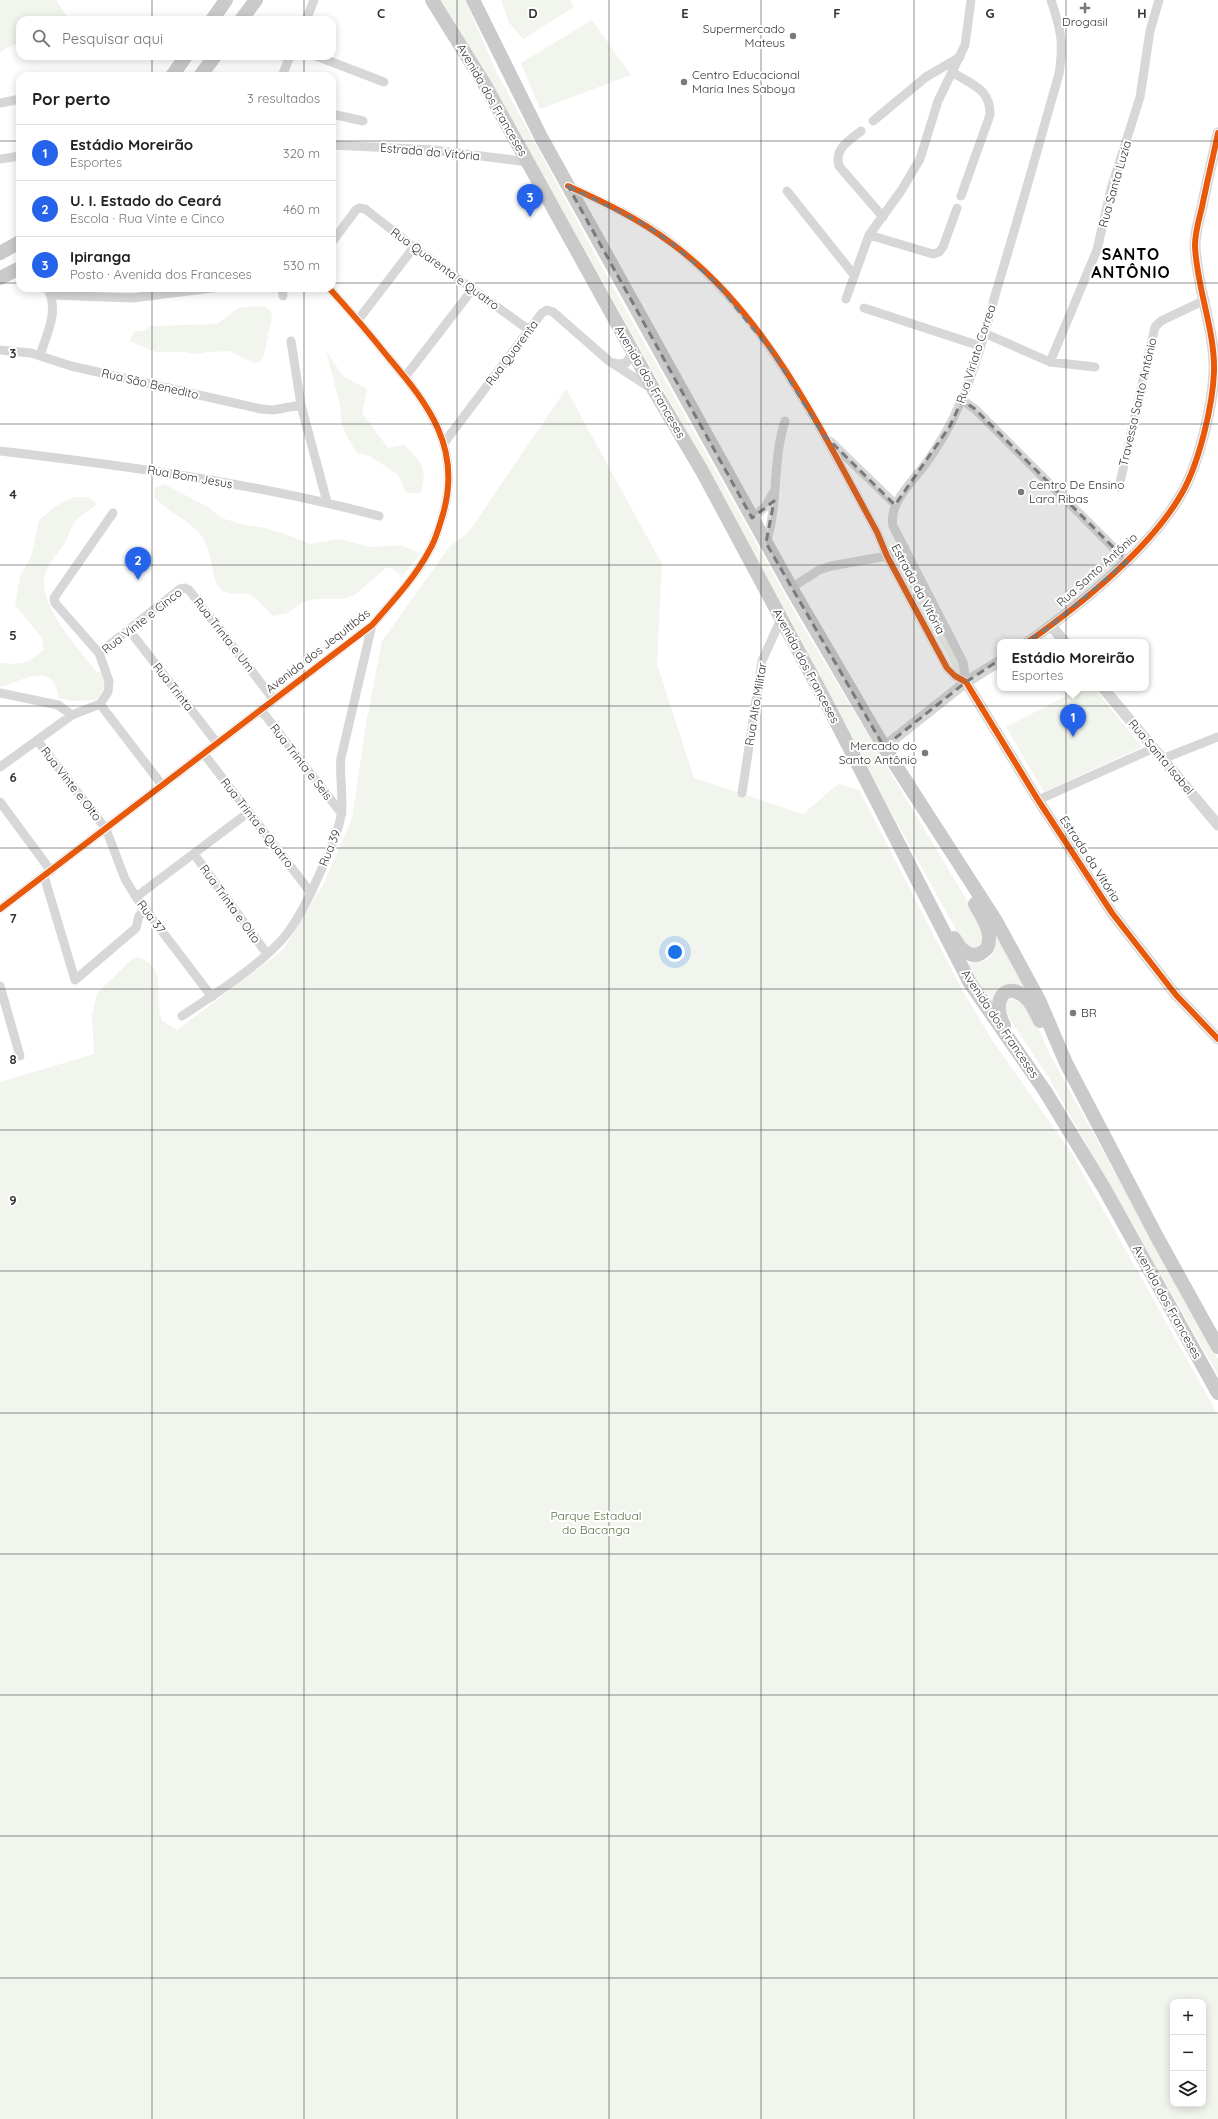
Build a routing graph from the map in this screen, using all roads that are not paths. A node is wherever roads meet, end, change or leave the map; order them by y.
1 (226, 0) edge
2 (256, 0) edge
3 (314, 0) edge
4 (432, 0) edge
5 (473, 0) edge
6 (971, 0) edge
7 (1051, 0) edge
8 (1159, 0) edge
9 (215, 16) edge
10 (244, 16) edge
11 (308, 16) edge
12 (960, 57) junction
13 (183, 60) edge
14 (212, 60) edge
15 (288, 60) edge
16 (326, 60) edge
17 (175, 72) edge
18 (203, 72) edge
19 (284, 72) edge
20 (952, 72) junction
21 (384, 82) dead end
22 (16, 100) edge
23 (0, 103) edge
24 (336, 115) edge
25 (873, 120) dead end
26 (362, 121) dead end
27 (861, 131) dead end
28 (1218, 133) edge
29 (336, 145) edge
30 (16, 157) edge
31 (0, 159) edge
32 (529, 162) junction
33 (568, 186) junction
34 (787, 192) dead end
35 (961, 196) dead end
36 (957, 208) dead end
37 (882, 217) junction
38 (869, 235) junction
39 (336, 237) edge
40 (16, 244) edge
41 (414, 247) junction
42 (0, 253) edge
43 (16, 270) edge
44 (854, 275) junction
45 (0, 278) edge
46 (472, 290) junction
47 (50, 292) edge
48 (181, 292) edge
49 (333, 292) edge
50 (846, 299) dead end
51 (1205, 300) junction
52 (864, 308) dead end
53 (358, 320) junction
54 (529, 330) junction
55 (984, 333) junction
56 (291, 341) dead end
57 (980, 346) junction
58 (0, 350) edge
59 (633, 352) junction
60 (40, 356) junction
61 (609, 361) junction
62 (1050, 362) junction
63 (1095, 367) dead end
64 (405, 376) junction
65 (654, 390) junction
66 (962, 400) junction
67 (301, 405) junction
68 (785, 420) dead end
69 (822, 433) junction
70 (444, 443) junction
71 (0, 454) edge
72 (1119, 487) dead end
73 (774, 492) junction
74 (327, 502) junction
75 (896, 505) junction
76 (113, 513) dead end
77 (378, 516) dead end
78 (752, 518) junction
79 (766, 543) junction
80 (905, 548) junction
81 (887, 556) junction
82 (1127, 561) junction
83 (791, 588) junction
84 (189, 590) joint
85 (781, 618) junction
86 (372, 625) junction
87 (1051, 626) junction
88 (130, 630) junction
89 (1032, 639) edge
90 (1062, 639) edge
91 (99, 653) junction
92 (997, 663) edge
93 (966, 682) junction
94 (1106, 691) edge
95 (0, 693) edge
96 (274, 700) junction
97 (100, 704) junction
98 (261, 710) junction
99 (72, 715) junction
100 (1218, 737) edge
101 (37, 740) junction
102 (217, 743) junction
103 (884, 747) junction
104 (1154, 748) junction
105 (204, 754) junction
106 (1162, 759) junction
107 (0, 767) edge
108 (162, 785) junction
109 (742, 793) dead end
110 (1038, 800) junction
111 (0, 802) edge
112 (248, 812) junction
113 (342, 814) junction
114 (1218, 825) edge
115 (106, 829) junction
116 (940, 836) junction
117 (902, 847) junction
118 (194, 854) junction
119 (47, 873) junction
120 (311, 893) junction
121 (136, 898) junction
122 (0, 909) edge
123 (145, 909) junction
124 (266, 954) junction
125 (0, 986) edge
126 (212, 997) junction
127 (182, 1016) dead end
128 (1218, 1039) edge
129 (20, 1056) dead end
130 (1066, 1063) junction
131 (1045, 1091) junction
132 (1218, 1347) edge
133 (1218, 1393) edge

1 - 9 main road
2 - 10 main road
3 - 11 street
4 - 32 main road, Avenida dos Franceses
5 - 33 main road, Avenida dos Franceses
6 - 12 street
7 - 55 street, Rua Viriato Correa
8 - 62 street, Rua Santa Luzia
12 - 20 street
12 - 25 street
13 - 17 main road
14 - 18 main road
15 - 19 street
16 - 21 street
20 - 35 street
20 - 37 street
22 - 23 street
24 - 26 street
27 - 37 street
28 - 51 street, Rua Santo Antônio
29 - 32 street, Estrada da Vitória
30 - 31 street
32 - 59 main road, Avenida dos Franceses
33 - 69 street, Estrada da Vitória
33 - 78 main road, Avenida dos Franceses
34 - 44 street
36 - 38 street
37 - 38 street
38 - 44 street
39 - 41 street, Rua Quarenta e Quatro
40 - 42 main road
41 - 46 street, Rua Quarenta e Quatro
41 - 53 street
43 - 45 main road
44 - 50 street
46 - 54 street, Rua Quarenta e Quatro
46 - 64 street
47 - 48 street
47 - 60 street
49 - 53 street, Avenida dos Jequitibás
51 - 72 street, Travessa Santo Antônio
51 - 82 street, Rua Santo Antônio
52 - 57 street
53 - 64 street, Avenida dos Jequitibás
54 - 61 street, Rua Quarenta
54 - 70 street, Rua Quarenta
55 - 57 street, Rua Viriato Correa
55 - 62 street
56 - 67 street
57 - 66 street, Rua Viriato Correa
58 - 60 street, Rua São Benedito
59 - 61 street
59 - 65 main road, Avenida dos Franceses
60 - 67 street, Rua São Benedito
61 - 65 street, Rua Quarenta
62 - 63 street
64 - 70 street, Avenida dos Jequitibás
65 - 85 main road, Avenida dos Franceses
66 - 75 street, Rua Viriato Correa
66 - 82 street
67 - 74 street
68 - 73 street
69 - 75 street
69 - 81 street, Estrada da Vitória
70 - 86 street, Avenida dos Jequitibás
71 - 74 street, Rua Bom Jesus
73 - 78 street
73 - 79 street
74 - 77 street, Rua Bom Jesus
75 - 80 street, Rua Viriato Correa
76 - 91 street
78 - 79 main road, Avenida dos Franceses
79 - 83 main road, Avenida dos Franceses
80 - 81 street
80 - 93 street, Rua Viriato Correa
81 - 83 street
81 - 93 street, Estrada da Vitória
82 - 87 street, Rua Santo Antônio
83 - 103 main road, Avenida dos Franceses
84 - 88 street, Rua Vinte e Cinco
84 - 96 street, Rua Trinta e Um
85 - 109 street, Rua Alto Militar
85 - 117 main road, Avenida dos Franceses
86 - 96 street, Avenida dos Jequitibás
86 - 113 street, Rua 39
87 - 89 street, Rua Santo Antônio
87 - 90 street
88 - 91 street, Rua Vinte e Cinco
88 - 102 street, Rua Trinta
91 - 97 street, Rua Vinte e Cinco
92 - 93 street
93 - 103 street
93 - 110 street, Estrada da Vitória
94 - 104 street, Rua Santa Isabel
95 - 99 street
96 - 98 street, Avenida dos Jequitibás
97 - 99 street
97 - 108 street
98 - 102 street, Avenida dos Jequitibás
98 - 113 street, Rua Trinta e Seis
99 - 101 street
100 - 106 street
101 - 107 street
101 - 115 street, Rua Vinte e Oito
102 - 105 street, Avenida dos Jequitibás
103 - 116 main road, Avenida dos Franceses
104 - 106 street, Rua Santa Isabel
104 - 110 street
105 - 108 street, Avenida dos Jequitibás
105 - 112 street, Rua Trinta e Quatro
106 - 114 street, Rua Santa Isabel
108 - 115 street, Avenida dos Jequitibás
110 - 128 street, Estrada da Vitória
111 - 119 street
112 - 118 street, Rua Trinta e Oito
112 - 120 street, Rua Trinta e Quatro
113 - 120 street, Rua 39
115 - 119 street, Avenida dos Jequitibás
115 - 121 street, Rua 37
116 - 117 main road
116 - 130 main road, Avenida dos Franceses
117 - 131 main road, Avenida dos Franceses
118 - 121 street, Rua Trinta e Oito
118 - 124 street, Rua Trinta e Oito
119 - 122 street, Avenida dos Jequitibás
119 - 123 street
120 - 124 street, Rua 39
121 - 123 street, Rua 37
123 - 126 street, Rua 37
124 - 126 street, Rua 39
125 - 129 street
126 - 127 street, Rua 39
130 - 131 main road
130 - 132 main road, Avenida dos Franceses
131 - 133 main road, Avenida dos Franceses

